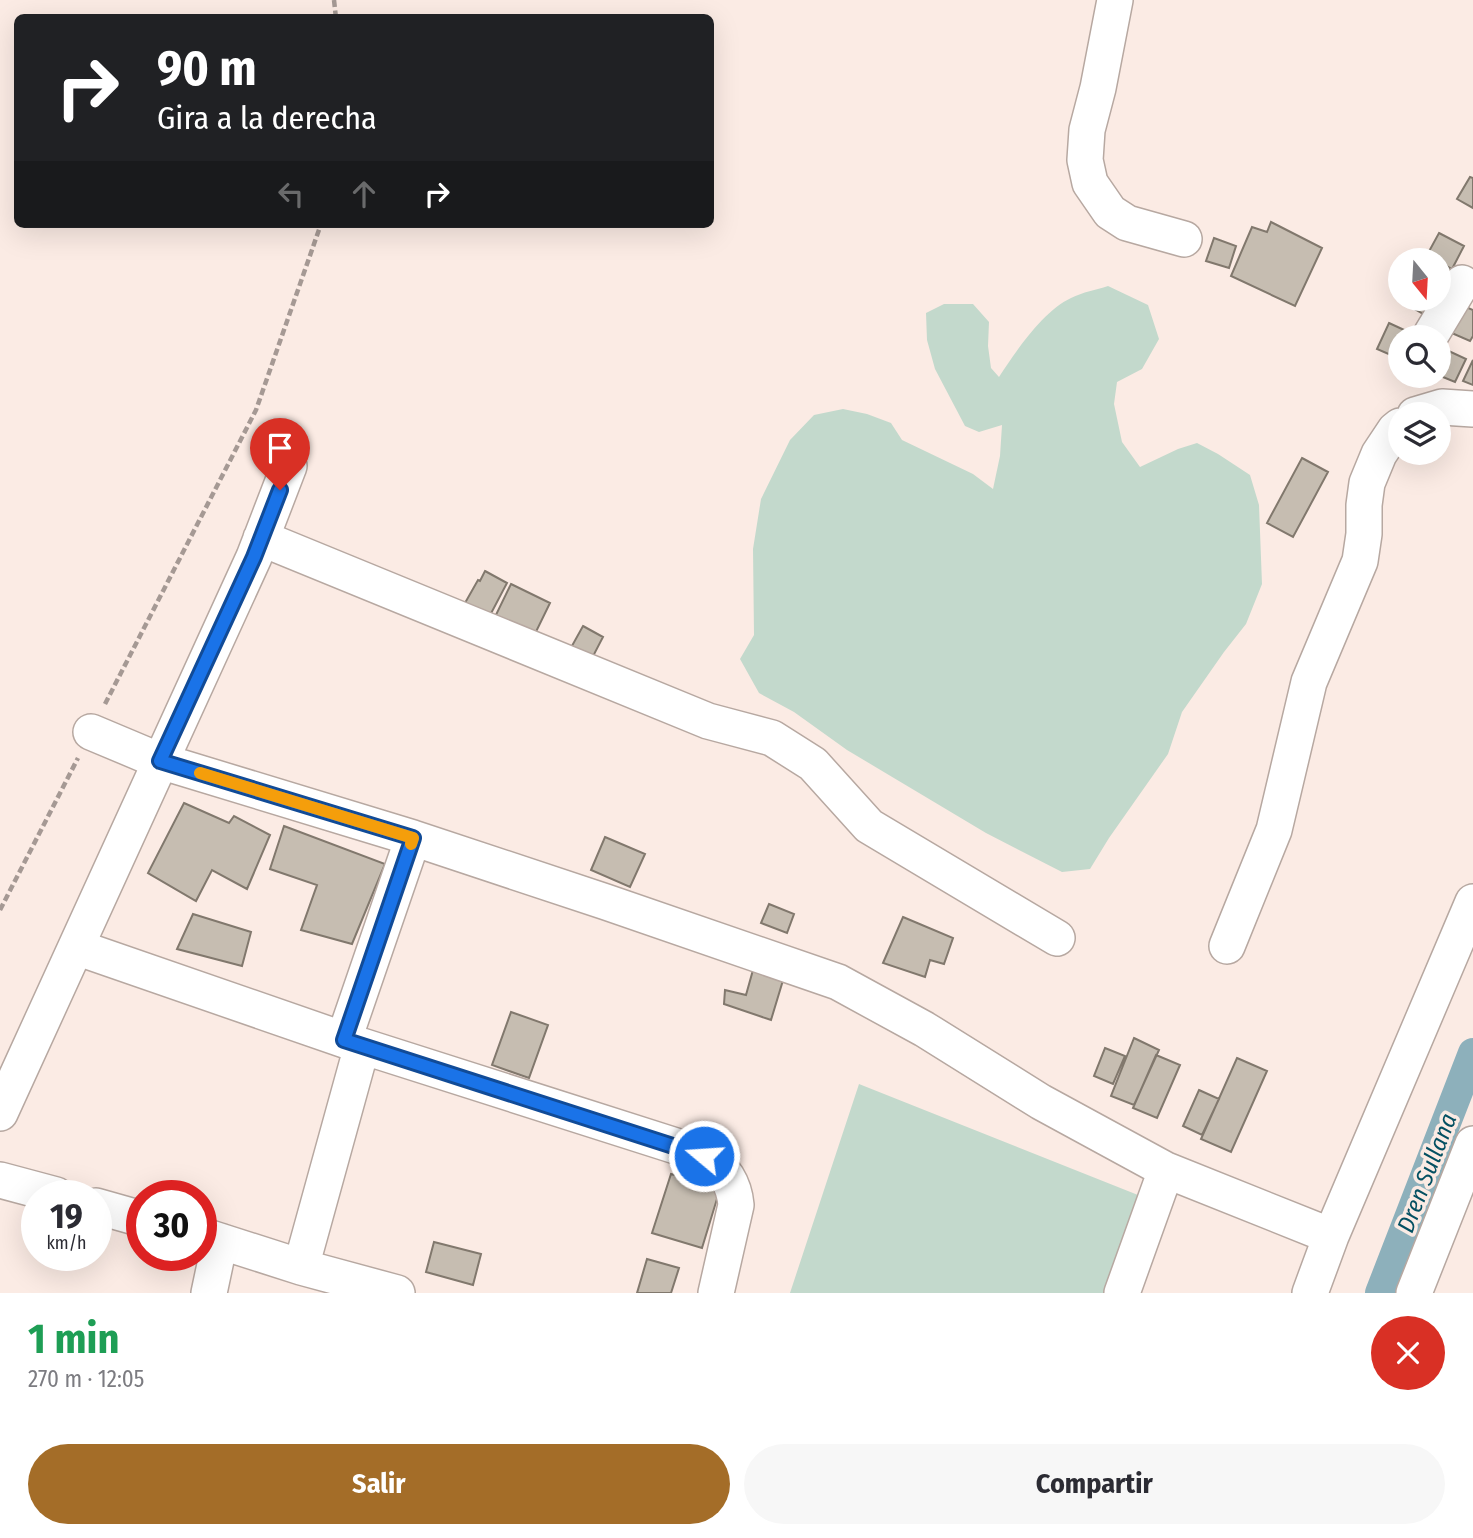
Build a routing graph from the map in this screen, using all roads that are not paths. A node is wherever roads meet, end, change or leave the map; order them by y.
1 (1115, 0) edge
2 (1184, 239) dead end
3 (1469, 278) edge
4 (1438, 325) edge
5 (1451, 408) edge
6 (1473, 409) edge
7 (1388, 440) edge
8 (289, 466) dead end
9 (261, 538) junction
10 (91, 732) road end
11 (160, 761) junction
12 (413, 838) junction
13 (1473, 902) edge
14 (1057, 938) dead end
15 (1227, 946) dead end
16 (76, 947) junction
17 (353, 1043) junction
18 (0, 1113) edge
19 (1473, 1144) edge
20 (1166, 1170) junction
21 (0, 1180) edge
22 (21, 1186) edge
23 (1332, 1236) junction
24 (217, 1240) edge
25 (301, 1267) junction
26 (209, 1271) edge
27 (209, 1293) edge
28 (397, 1293) edge
29 (716, 1293) edge
30 (1122, 1293) edge
31 (1310, 1293) edge
32 (1414, 1293) edge

1 - 2 street
3 - 4 street
5 - 6 street
7 - 15 street
8 - 9 street
9 - 11 street
9 - 14 street
10 - 11 street
11 - 12 street
11 - 16 street
12 - 17 street
12 - 20 street
13 - 23 street
16 - 17 street
16 - 18 street
17 - 25 street
17 - 29 street
19 - 32 street
20 - 23 street
20 - 30 street
21 - 22 street
23 - 31 street
24 - 25 street
25 - 28 street
26 - 27 street

